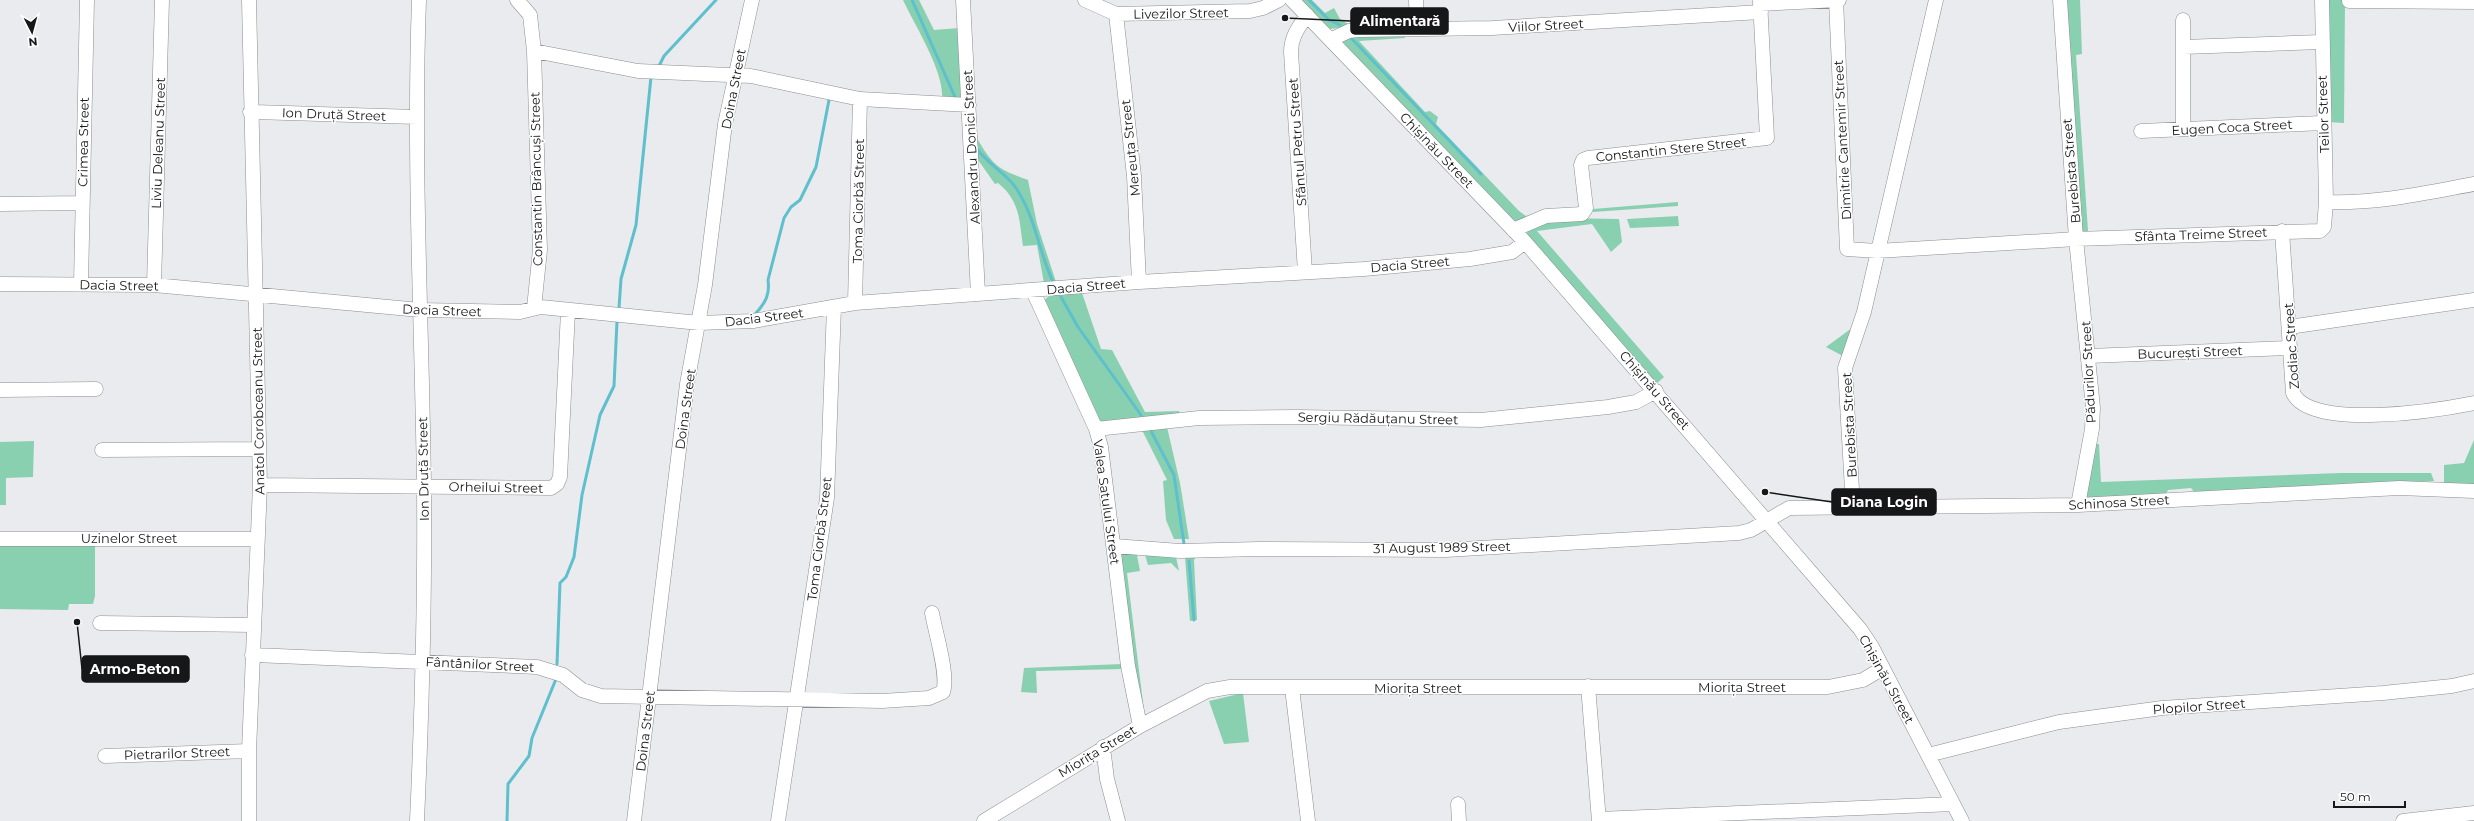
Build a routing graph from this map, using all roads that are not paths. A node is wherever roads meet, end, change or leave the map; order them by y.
1 (86, 0) edge
2 (162, 0) edge
3 (249, 0) edge
4 (419, 0) edge
5 (517, 0) edge
6 (752, 0) edge
7 (963, 0) edge
8 (1085, 0) edge
9 (1279, 0) edge
10 (1292, 0) edge
11 (1416, 0) edge
12 (1836, 0) edge
13 (1839, 0) edge
14 (1936, 0) edge
15 (2060, 0) edge
16 (2322, 0) edge
17 (2349, 1) edge
18 (2474, 2) edge
19 (1760, 5) edge
20 (1116, 14) junction
21 (1306, 15) junction
22 (2183, 20) dead end
23 (1417, 29) junction
24 (1332, 40) junction
25 (2321, 42) junction
26 (2183, 47) junction
27 (534, 51) junction
28 (734, 76) junction
29 (860, 100) junction
30 (969, 105) junction
31 (250, 112) junction
32 (417, 116) junction
33 (2323, 122) junction
34 (2183, 129) junction
35 (2141, 131) dead end
36 (2474, 184) edge
37 (2326, 202) junction
38 (82, 203) junction
39 (0, 204) edge
40 (2324, 227) joint
41 (1513, 230) junction
42 (2282, 231) junction
43 (2076, 239) junction
44 (1525, 242) junction
45 (1878, 251) junction
46 (1305, 272) junction
47 (1139, 282) junction
48 (0, 284) edge
49 (81, 284) junction
50 (154, 286) junction
51 (1033, 291) junction
52 (256, 294) junction
53 (978, 294) junction
54 (2474, 300) edge
55 (856, 303) junction
56 (834, 307) junction
57 (534, 308) junction
58 (420, 310) junction
59 (568, 311) junction
60 (699, 323) junction
61 (2289, 326) junction
62 (2290, 348) junction
63 (2089, 356) junction
64 (96, 389) dead end
65 (0, 390) edge
66 (1656, 392) junction
67 (2474, 404) edge
68 (1096, 429) junction
69 (259, 449) junction
70 (102, 450) dead end
71 (260, 484) junction
72 (424, 486) junction
73 (2474, 491) edge
74 (2078, 505) junction
75 (1853, 507) junction
76 (1767, 521) junction
77 (0, 539) edge
78 (258, 539) junction
79 (1114, 546) junction
80 (932, 613) dead end
81 (100, 622) dead end
82 (254, 625) junction
83 (252, 655) junction
84 (424, 661) junction
85 (1883, 668) junction
86 (2474, 681) edge
87 (1588, 686) junction
88 (1292, 688) junction
89 (648, 698) junction
90 (797, 699) junction
91 (1140, 726) junction
92 (1103, 747) junction
93 (249, 751) junction
94 (1928, 755) junction
95 (104, 756) dead end
96 (1458, 804) dead end
97 (1953, 804) junction
98 (2474, 813) edge
99 (1599, 820) edge
100 (249, 821) edge
101 (417, 821) edge
102 (634, 821) edge
103 (778, 821) edge
104 (984, 821) edge
105 (1118, 821) edge
106 (1308, 821) edge
107 (1459, 821) edge
108 (1962, 821) edge
109 (2402, 821) edge

1 - 38 street, Crimea Street
2 - 50 street, Liviu Deleanu Street
3 - 31 street, Anatol Corobceanu Street
4 - 32 street, Ion Druță Street
5 - 27 street, Constantin Brâncuși Street
6 - 28 street, Doina Street
7 - 30 street, Alexandru Donici Street
8 - 20 street, Livezilor Street
9 - 20 street, Livezilor Street
10 - 21 street, Chișinău Street
11 - 23 street
12 - 13 street
12 - 19 street
12 - 45 street, Dimitrie Cantemir Street
14 - 45 street, Burebista Street
15 - 43 street, Burebista Street
16 - 25 street, Teilor Street
17 - 18 street
19 - 23 street, Viilor Street
19 - 41 street, Constantin Stere Street
20 - 47 street, Mereuța Street
21 - 24 street, Chișinău Street
21 - 46 street, Sfântul Petru Street
22 - 26 street
23 - 24 street, Viilor Street
24 - 41 street, Chișinău Street
25 - 26 street
25 - 33 street, Teilor Street
26 - 34 street
27 - 28 street
27 - 57 street, Constantin Brâncuși Street
28 - 29 street
28 - 60 street, Doina Street
29 - 30 street
29 - 55 street, Toma Ciorbă Street
30 - 53 street, Alexandru Donici Street
31 - 32 street, Ion Druță Street
31 - 52 street, Anatol Corobceanu Street
32 - 58 street, Ion Druță Street
33 - 34 street, Eugen Coca Street
33 - 37 street, Teilor Street
34 - 35 street, Eugen Coca Street
36 - 37 street
37 - 40 street, Teilor Street
38 - 39 street
38 - 49 street, Crimea Street
40 - 42 street, Sfânta Treime Street
41 - 44 street, Chișinău Street
42 - 43 street, Sfânta Treime Street
42 - 61 street, Zodiac Street
43 - 45 street, Burebista Street
43 - 63 street, Pădurilor Street
44 - 46 street, Dacia Street
44 - 66 street, Chișinău Street
45 - 75 street, Burebista Street
46 - 47 street, Dacia Street
47 - 51 street, Dacia Street
48 - 49 street, Dacia Street
49 - 50 street, Dacia Street
50 - 52 street, Dacia Street
51 - 53 street, Dacia Street
51 - 68 street, Valea Satului Street
52 - 58 street, Dacia Street
52 - 69 street, Anatol Corobceanu Street
53 - 55 street, Dacia Street
54 - 61 street
55 - 56 street, Dacia Street
56 - 60 street, Dacia Street
56 - 90 street, Toma Ciorbă Street
57 - 58 street, Dacia Street
57 - 59 street, Dacia Street
58 - 72 street, Ion Druță Street
59 - 60 street, Dacia Street
59 - 72 street, Orheilui Street
60 - 89 street, Doina Street
61 - 62 street, Zodiac Street
62 - 63 street, București Street
62 - 67 street, Zodiac Street
63 - 74 street, Pădurilor Street
64 - 65 street
66 - 68 street, Sergiu Rădăuțanu Street
66 - 76 street, Chișinău Street
68 - 79 street, Valea Satului Street
69 - 70 street
69 - 71 street, Anatol Corobceanu Street
71 - 72 street, Orheilui Street
71 - 78 street, Anatol Corobceanu Street
72 - 84 street, Ion Druță Street
73 - 74 street, Schinosa Street
74 - 75 street, Schinosa Street
75 - 76 street, Schinosa Street
76 - 79 street, 31 August 1989 Street
76 - 85 street, Chișinău Street
77 - 78 street, Uzinelor Street
78 - 82 street, Anatol Corobceanu Street
79 - 91 street, Valea Satului Street
80 - 90 street
81 - 82 street
82 - 83 street, Anatol Corobceanu Street
83 - 84 street, Fântânilor Street
83 - 93 street, Anatol Corobceanu Street
84 - 89 street, Fântânilor Street
84 - 101 street, Ion Druță Street
85 - 87 street, Miorița Street
85 - 94 street, Chișinău Street
86 - 94 street, Plopilor Street
87 - 88 street, Miorița Street
87 - 99 street
88 - 91 street, Miorița Street
88 - 106 street
89 - 90 street, Fântânilor Street
89 - 102 street, Doina Street
90 - 103 street, Toma Ciorbă Street
91 - 92 street, Miorița Street
92 - 104 street, Miorița Street
92 - 105 street
93 - 95 street, Pietrarilor Street
93 - 100 street, Anatol Corobceanu Street
94 - 97 street, Chișinău Street
96 - 107 street
97 - 99 street
97 - 108 street, Chișinău Street
98 - 109 street

